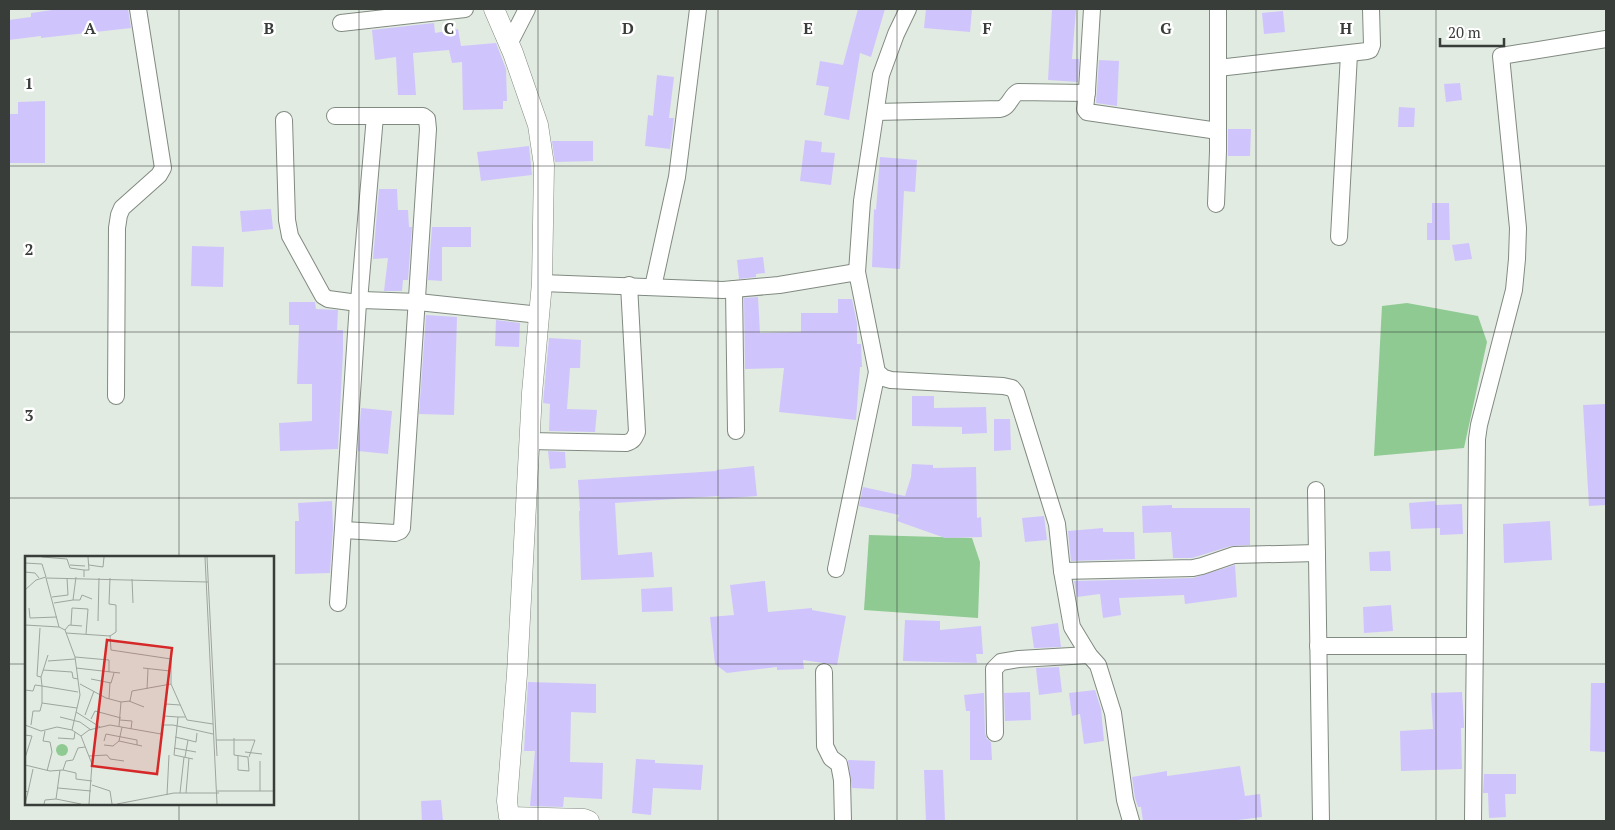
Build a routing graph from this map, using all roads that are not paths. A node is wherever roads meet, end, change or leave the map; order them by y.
1 (138, 9) edge
2 (465, 9) edge
3 (494, 9) edge
4 (527, 9) edge
5 (698, 9) edge
6 (908, 9) edge
7 (1092, 9) edge
8 (1218, 9) edge
9 (1371, 9) edge
10 (341, 23) dead end
11 (1606, 39) edge
12 (509, 44) junction
13 (1349, 54) junction
14 (1218, 68) junction
15 (1087, 93) junction
16 (876, 112) junction
17 (335, 116) dead end
18 (375, 116) junction
19 (284, 120) dead end
20 (1218, 131) junction
21 (1216, 204) dead end
22 (1339, 237) dead end
23 (857, 272) junction
24 (542, 283) junction
25 (629, 285) junction
26 (653, 287) junction
27 (734, 289) junction
28 (359, 302) junction
29 (418, 302) junction
30 (540, 315) junction
31 (877, 372) junction
32 (116, 396) dead end
33 (736, 431) dead end
34 (530, 441) junction
35 (1316, 490) dead end
36 (344, 530) junction
37 (1316, 553) junction
38 (836, 569) dead end
39 (1062, 570) junction
40 (338, 603) dead end
41 (1318, 646) junction
42 (1474, 646) junction
43 (1089, 655) junction
44 (824, 672) dead end
45 (995, 733) dead end
46 (590, 821) edge
47 (843, 821) edge
48 (1131, 821) edge
49 (1321, 821) edge
50 (1473, 821) edge

1 - 32 street
2 - 10 street
3 - 12 street
4 - 12 street
5 - 26 street
6 - 16 street
7 - 15 street
8 - 14 street
9 - 13 street
11 - 42 street
12 - 24 street
13 - 14 street
13 - 22 street
14 - 20 street
15 - 16 street
15 - 20 street
16 - 23 street
17 - 18 street
18 - 28 street
18 - 29 street
19 - 28 street
20 - 21 street
23 - 27 street
23 - 31 street
24 - 25 street
24 - 30 street
25 - 26 street
25 - 34 street
26 - 27 street
27 - 33 street
28 - 29 street
28 - 36 street
29 - 30 street
29 - 36 street
30 - 34 street
31 - 38 street
31 - 39 street
34 - 46 street
35 - 37 street
36 - 40 street
37 - 39 street
37 - 41 street
39 - 43 street
41 - 42 street
41 - 49 street
42 - 50 street
43 - 45 street
43 - 48 street
44 - 47 street

